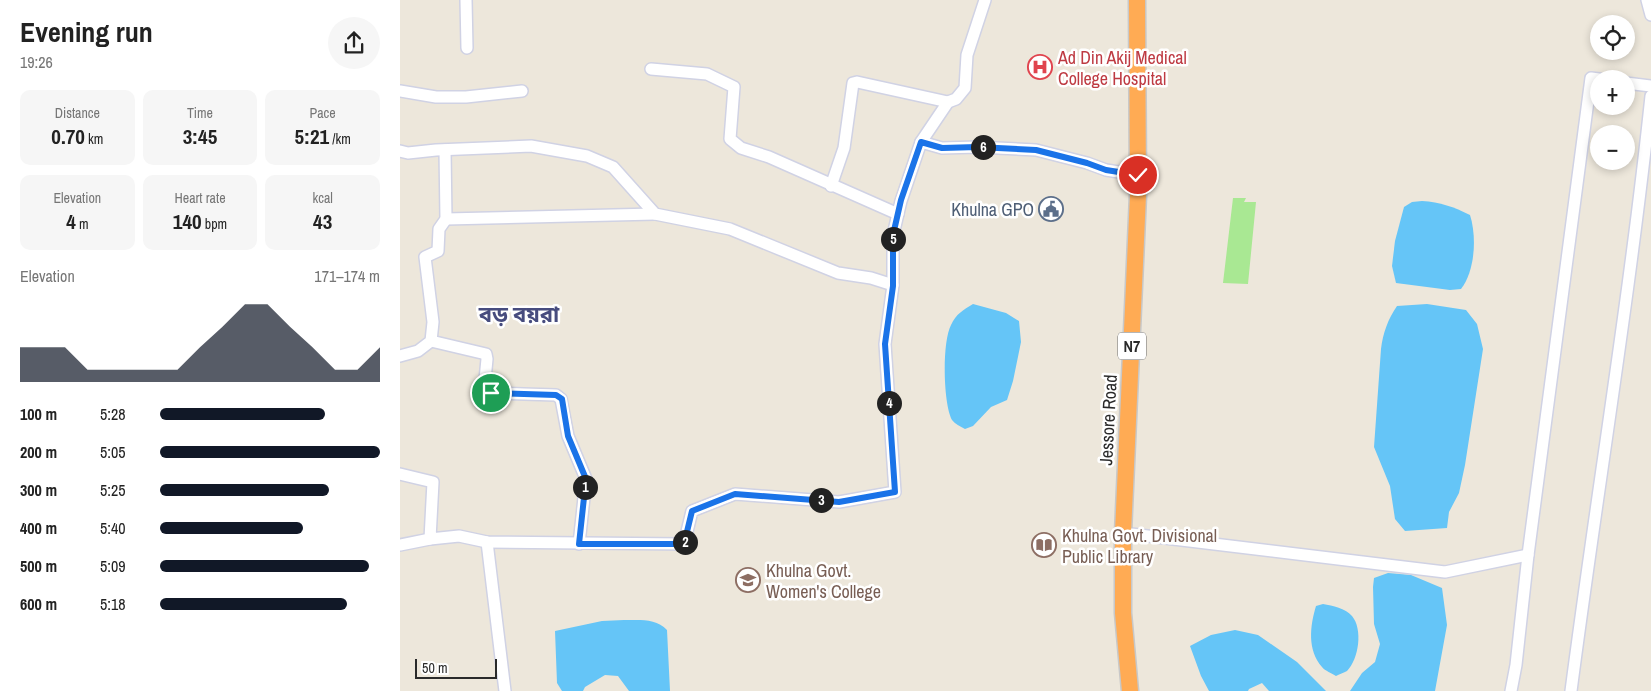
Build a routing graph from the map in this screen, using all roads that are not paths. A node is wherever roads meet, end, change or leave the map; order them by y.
1 (466, 0) edge
2 (985, 0) edge
3 (1137, 0) edge
4 (1647, 0) edge
5 (1651, 16) edge
6 (467, 48) dead end
7 (651, 69) dead end
8 (1635, 84) edge
9 (1590, 86) edge
10 (1651, 86) edge
11 (522, 90) dead end
12 (400, 91) edge
13 (1651, 96) edge
14 (948, 102) junction
15 (921, 142) junction
16 (444, 150) junction
17 (400, 151) edge
18 (1138, 175) junction
19 (831, 186) junction
20 (655, 214) junction
21 (898, 214) junction
22 (446, 219) junction
23 (893, 286) junction
24 (431, 341) junction
25 (400, 356) edge
26 (400, 474) edge
27 (1123, 533) junction
28 (430, 539) junction
29 (486, 542) junction
30 (579, 544) junction
31 (400, 545) edge
32 (1528, 554) junction
33 (504, 691) edge
34 (1130, 691) edge
35 (1511, 691) edge
36 (1571, 691) edge

1 - 6 street
2 - 14 street
3 - 18 highway, Jessore Road / N7
4 - 5 street
7 - 19 street
8 - 10 street
9 - 32 street
11 - 12 street
13 - 36 street
14 - 15 street
14 - 19 street
15 - 18 street
15 - 21 street
16 - 17 street
16 - 20 street
16 - 22 street
18 - 27 highway, Jessore Road / N7
19 - 21 street
20 - 22 street
20 - 23 street
21 - 23 street
22 - 24 street
23 - 30 street
24 - 25 street
24 - 30 street
26 - 28 street
27 - 32 street
27 - 34 highway, Jessore Road / N7
28 - 29 street
28 - 31 street
29 - 30 street
29 - 33 street
32 - 35 street

